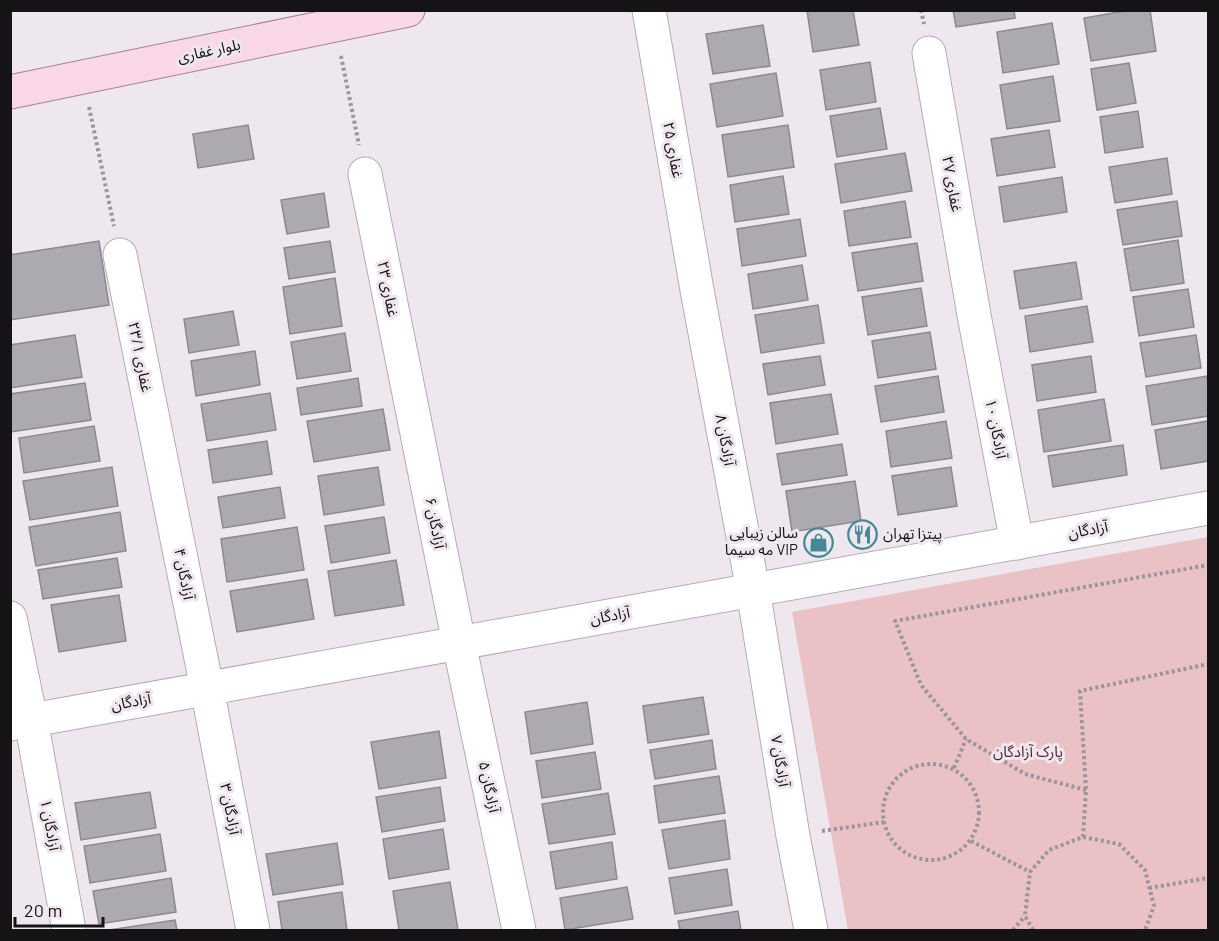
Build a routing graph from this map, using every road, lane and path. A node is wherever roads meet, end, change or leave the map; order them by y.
1 (408, 10) edge
2 (649, 10) edge
3 (335, 25) junction
4 (929, 53) dead end
5 (83, 77) junction
6 (10, 92) edge
7 (365, 174) joint
8 (120, 255) joint
9 (698, 290) joint
10 (975, 315) joint
11 (411, 404) joint
12 (161, 460) joint
13 (1209, 508) edge
14 (1017, 543) junction
15 (1209, 565) edge
16 (753, 590) junction
17 (10, 618) edge
18 (459, 643) junction
19 (1209, 664) edge
20 (207, 688) junction
21 (21, 722) edge
22 (966, 738) junction
23 (954, 768) junction
24 (1086, 789) junction
25 (884, 822) junction
26 (793, 836) junction
27 (1083, 837) junction
28 (970, 841) junction
29 (1030, 872) junction
30 (1209, 878) edge
31 (1149, 888) junction
32 (1025, 916) junction
33 (69, 930) edge
34 (253, 930) edge
35 (519, 930) edge
36 (812, 930) edge
37 (1013, 930) edge
38 (1033, 930) edge
39 (1145, 930) edge

1 - 3 main road, بلوار غفاری
2 - 9 street, غفاری ۲۵
3 - 5 main road, بلوار غفاری
3 - 7 path
4 - 10 street, غفاری ۲۷
5 - 6 main road, بلوار غفاری
5 - 8 path
7 - 11 street, غفاری ۲۳
8 - 12 street, غفاری ۲۳/۱
9 - 16 street, آزادگان ۸
10 - 14 street, آزادگان ۱۰
11 - 18 street, آزادگان ۶
12 - 20 street, آزادگان ۴
13 - 14 street, آزادگان
14 - 16 street, آزادگان
15 - 22 path
16 - 18 street, آزادگان
16 - 26 street, آزادگان ۷
17 - 21 street, آزادگان ۱
18 - 20 street, آزادگان
18 - 35 street, آزادگان ۵
19 - 24 path
20 - 21 street, آزادگان
20 - 34 street, آزادگان ۳
21 - 33 street, آزادگان ۱
22 - 23 path
22 - 24 path
23 - 25 path
23 - 28 path
24 - 27 path
25 - 26 path
25 - 28 path
26 - 36 street, آزادگان ۷
27 - 29 path
27 - 31 path
28 - 29 path
29 - 32 path
30 - 31 path
31 - 39 path
32 - 37 path
32 - 38 path

